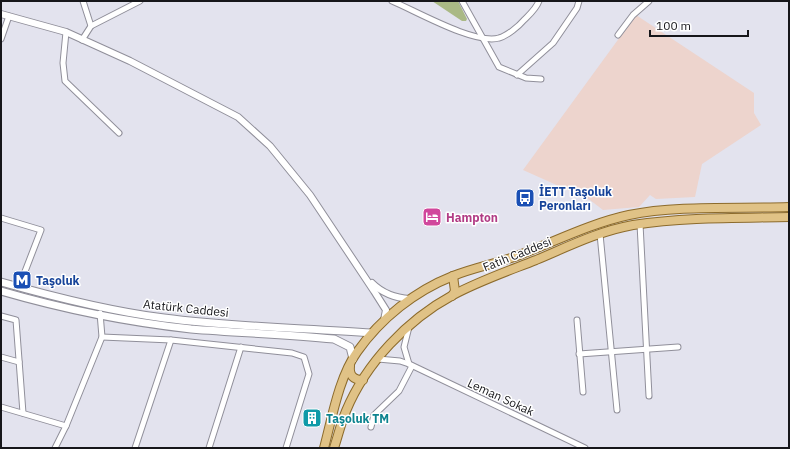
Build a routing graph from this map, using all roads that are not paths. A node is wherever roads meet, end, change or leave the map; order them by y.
1 (83, 1) edge
2 (140, 1) edge
3 (392, 1) edge
4 (462, 1) edge
5 (539, 1) edge
6 (579, 1) edge
7 (649, 1) edge
8 (1, 14) edge
9 (8, 20) junction
10 (1, 26) edge
11 (91, 26) junction
12 (66, 32) junction
13 (618, 35) dead end
14 (1, 39) edge
15 (484, 39) junction
16 (82, 40) junction
17 (517, 75) junction
18 (541, 79) dead end
19 (119, 133) dead end
20 (789, 207) edge
21 (789, 217) edge
22 (1, 218) edge
23 (640, 224) junction
24 (600, 234) junction
25 (453, 276) junction
26 (367, 278) junction
27 (1, 282) edge
28 (18, 287) junction
29 (1, 291) edge
30 (452, 296) junction
31 (410, 299) junction
32 (101, 311) junction
33 (1, 316) edge
34 (384, 320) junction
35 (577, 320) dead end
36 (410, 326) junction
37 (372, 333) junction
38 (102, 337) junction
39 (171, 340) junction
40 (242, 347) junction
41 (678, 347) dead end
42 (647, 349) junction
43 (611, 353) junction
44 (579, 354) junction
45 (1, 357) edge
46 (378, 359) junction
47 (19, 362) junction
48 (351, 362) junction
49 (410, 365) junction
50 (363, 380) junction
51 (583, 392) dead end
52 (649, 396) dead end
53 (1, 407) edge
54 (617, 410) dead end
55 (23, 413) junction
56 (66, 426) junction
57 (371, 427) dead end
58 (55, 448) edge
59 (135, 448) edge
60 (209, 448) edge
61 (286, 448) edge
62 (324, 448) edge
63 (334, 448) edge
64 (585, 448) edge

1 - 11 street
2 - 11 street
3 - 15 street
4 - 15 street
5 - 15 street
6 - 17 street
7 - 13 street
8 - 9 street
9 - 10 street
9 - 12 street
9 - 14 street
11 - 16 street
12 - 16 street
12 - 19 street
15 - 17 street
16 - 26 street
17 - 18 street
20 - 25 main road, Fatih Caddesi
21 - 23 main road, Fatih Caddesi
22 - 28 street
23 - 24 main road, Fatih Caddesi
23 - 42 street
24 - 30 main road, Fatih Caddesi
24 - 43 street
25 - 30 main road
25 - 31 main road, Fatih Caddesi
26 - 31 street
26 - 34 street
27 - 28 main road, Atatürk Caddesi
28 - 32 main road, Atatürk Caddesi
29 - 32 main road, Atatürk Caddesi
30 - 36 main road, Fatih Caddesi
31 - 34 main road, Fatih Caddesi
32 - 37 main road, Atatürk Caddesi
32 - 38 street
32 - 48 main road, Atatürk Caddesi
33 - 47 street
34 - 37 main road, Fatih Caddesi
35 - 44 street
36 - 46 main road, Fatih Caddesi
36 - 49 street
37 - 48 main road, Fatih Caddesi
38 - 39 street
38 - 56 street
39 - 40 street
39 - 59 street
40 - 60 street
40 - 61 street
41 - 42 street
42 - 43 street
42 - 52 street
43 - 44 street
43 - 54 street
44 - 51 street
45 - 47 street
46 - 49 street, Leman Sokak
46 - 50 main road, Fatih Caddesi
47 - 55 street
48 - 50 main road
48 - 62 main road
49 - 57 street
49 - 64 street, Leman Sokak
50 - 63 main road, Fatih Caddesi
53 - 55 street
55 - 56 street
56 - 58 street

